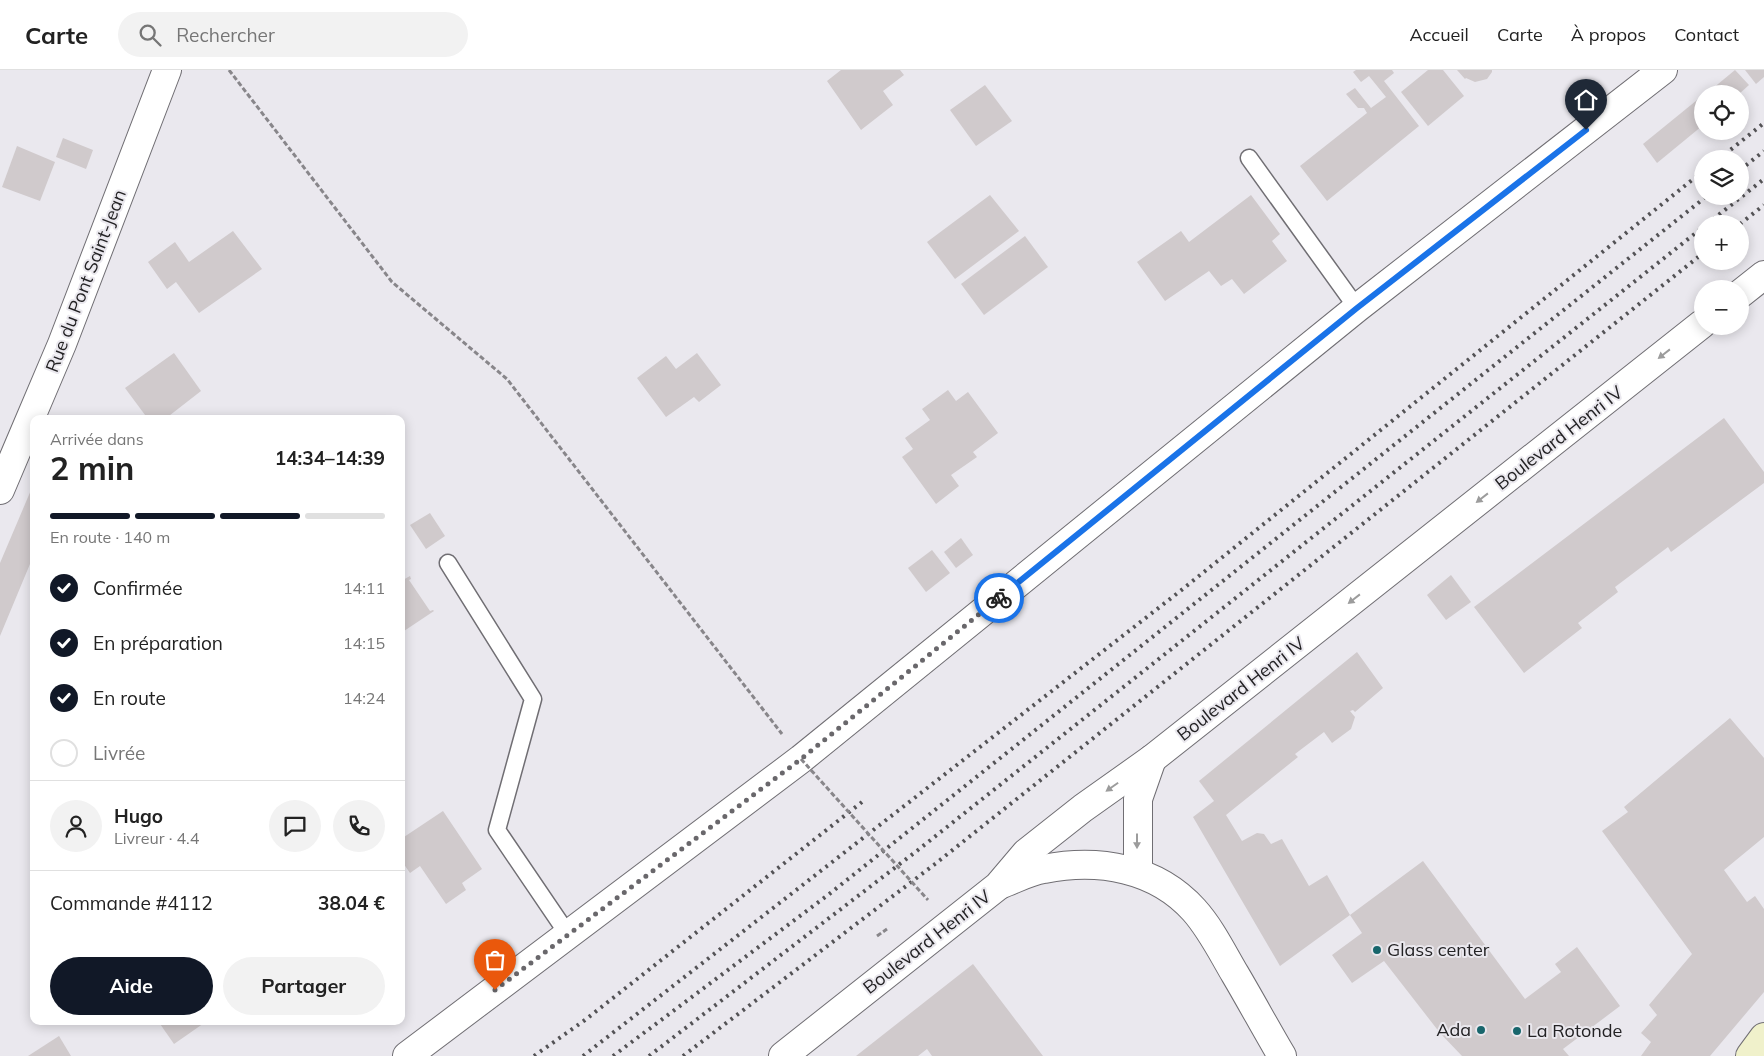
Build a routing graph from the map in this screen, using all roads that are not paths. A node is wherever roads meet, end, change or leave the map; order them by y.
1 (167, 70) edge
2 (1663, 70) edge
3 (1249, 158) dead end
4 (1764, 275) edge
5 (1749, 287) edge
6 (1357, 308) junction
7 (1694, 330) edge
8 (32, 415) edge
9 (30, 419) edge
10 (0, 490) edge
11 (448, 563) dead end
12 (1152, 759) junction
13 (1138, 872) junction
14 (998, 886) junction
15 (569, 936) junction
16 (1764, 1037) edge
17 (407, 1056) edge
18 (783, 1056) edge
19 (1282, 1056) edge
20 (1750, 1056) edge

1 - 8 street, Rue du Pont Saint-Jean
2 - 6 street
3 - 6 lane
4 - 5 street
6 - 15 street
7 -> 12 street, Boulevard Henri IV
9 - 10 street, Rue du Pont Saint-Jean
11 - 15 lane
12 -> 13 street
12 -> 14 street, Boulevard Henri IV
13 - 14 street
13 - 19 street
14 - 18 street, Boulevard Henri IV
15 - 17 street
16 - 20 main road

